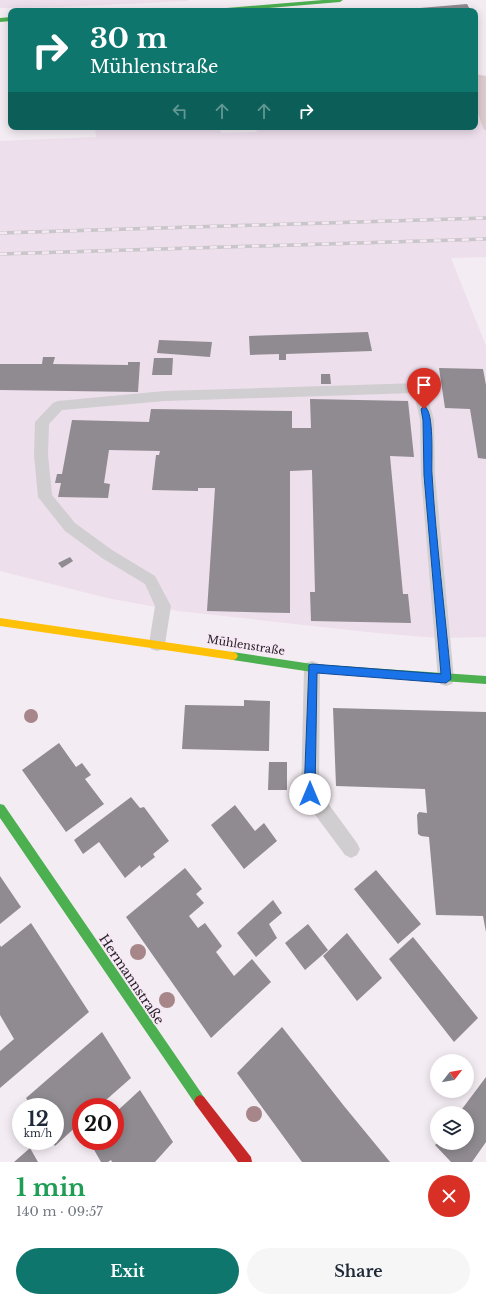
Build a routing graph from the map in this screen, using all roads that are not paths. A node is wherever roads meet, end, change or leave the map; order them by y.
1 (340, 0) edge
2 (256, 8) edge
3 (2, 622) edge
4 (158, 644) junction
5 (312, 668) junction
6 (446, 679) junction
7 (486, 680) edge
8 (0, 809) edge
9 (351, 849) dead end
10 (246, 1162) edge

1 - 2 street
3 - 4 street, Mühlenstraße
4 - 5 street, Mühlenstraße
4 - 6 lane
5 - 6 street, Mühlenstraße
5 - 9 lane
6 - 7 street, Mühlenstraße
8 - 10 street, Hermannstraße

